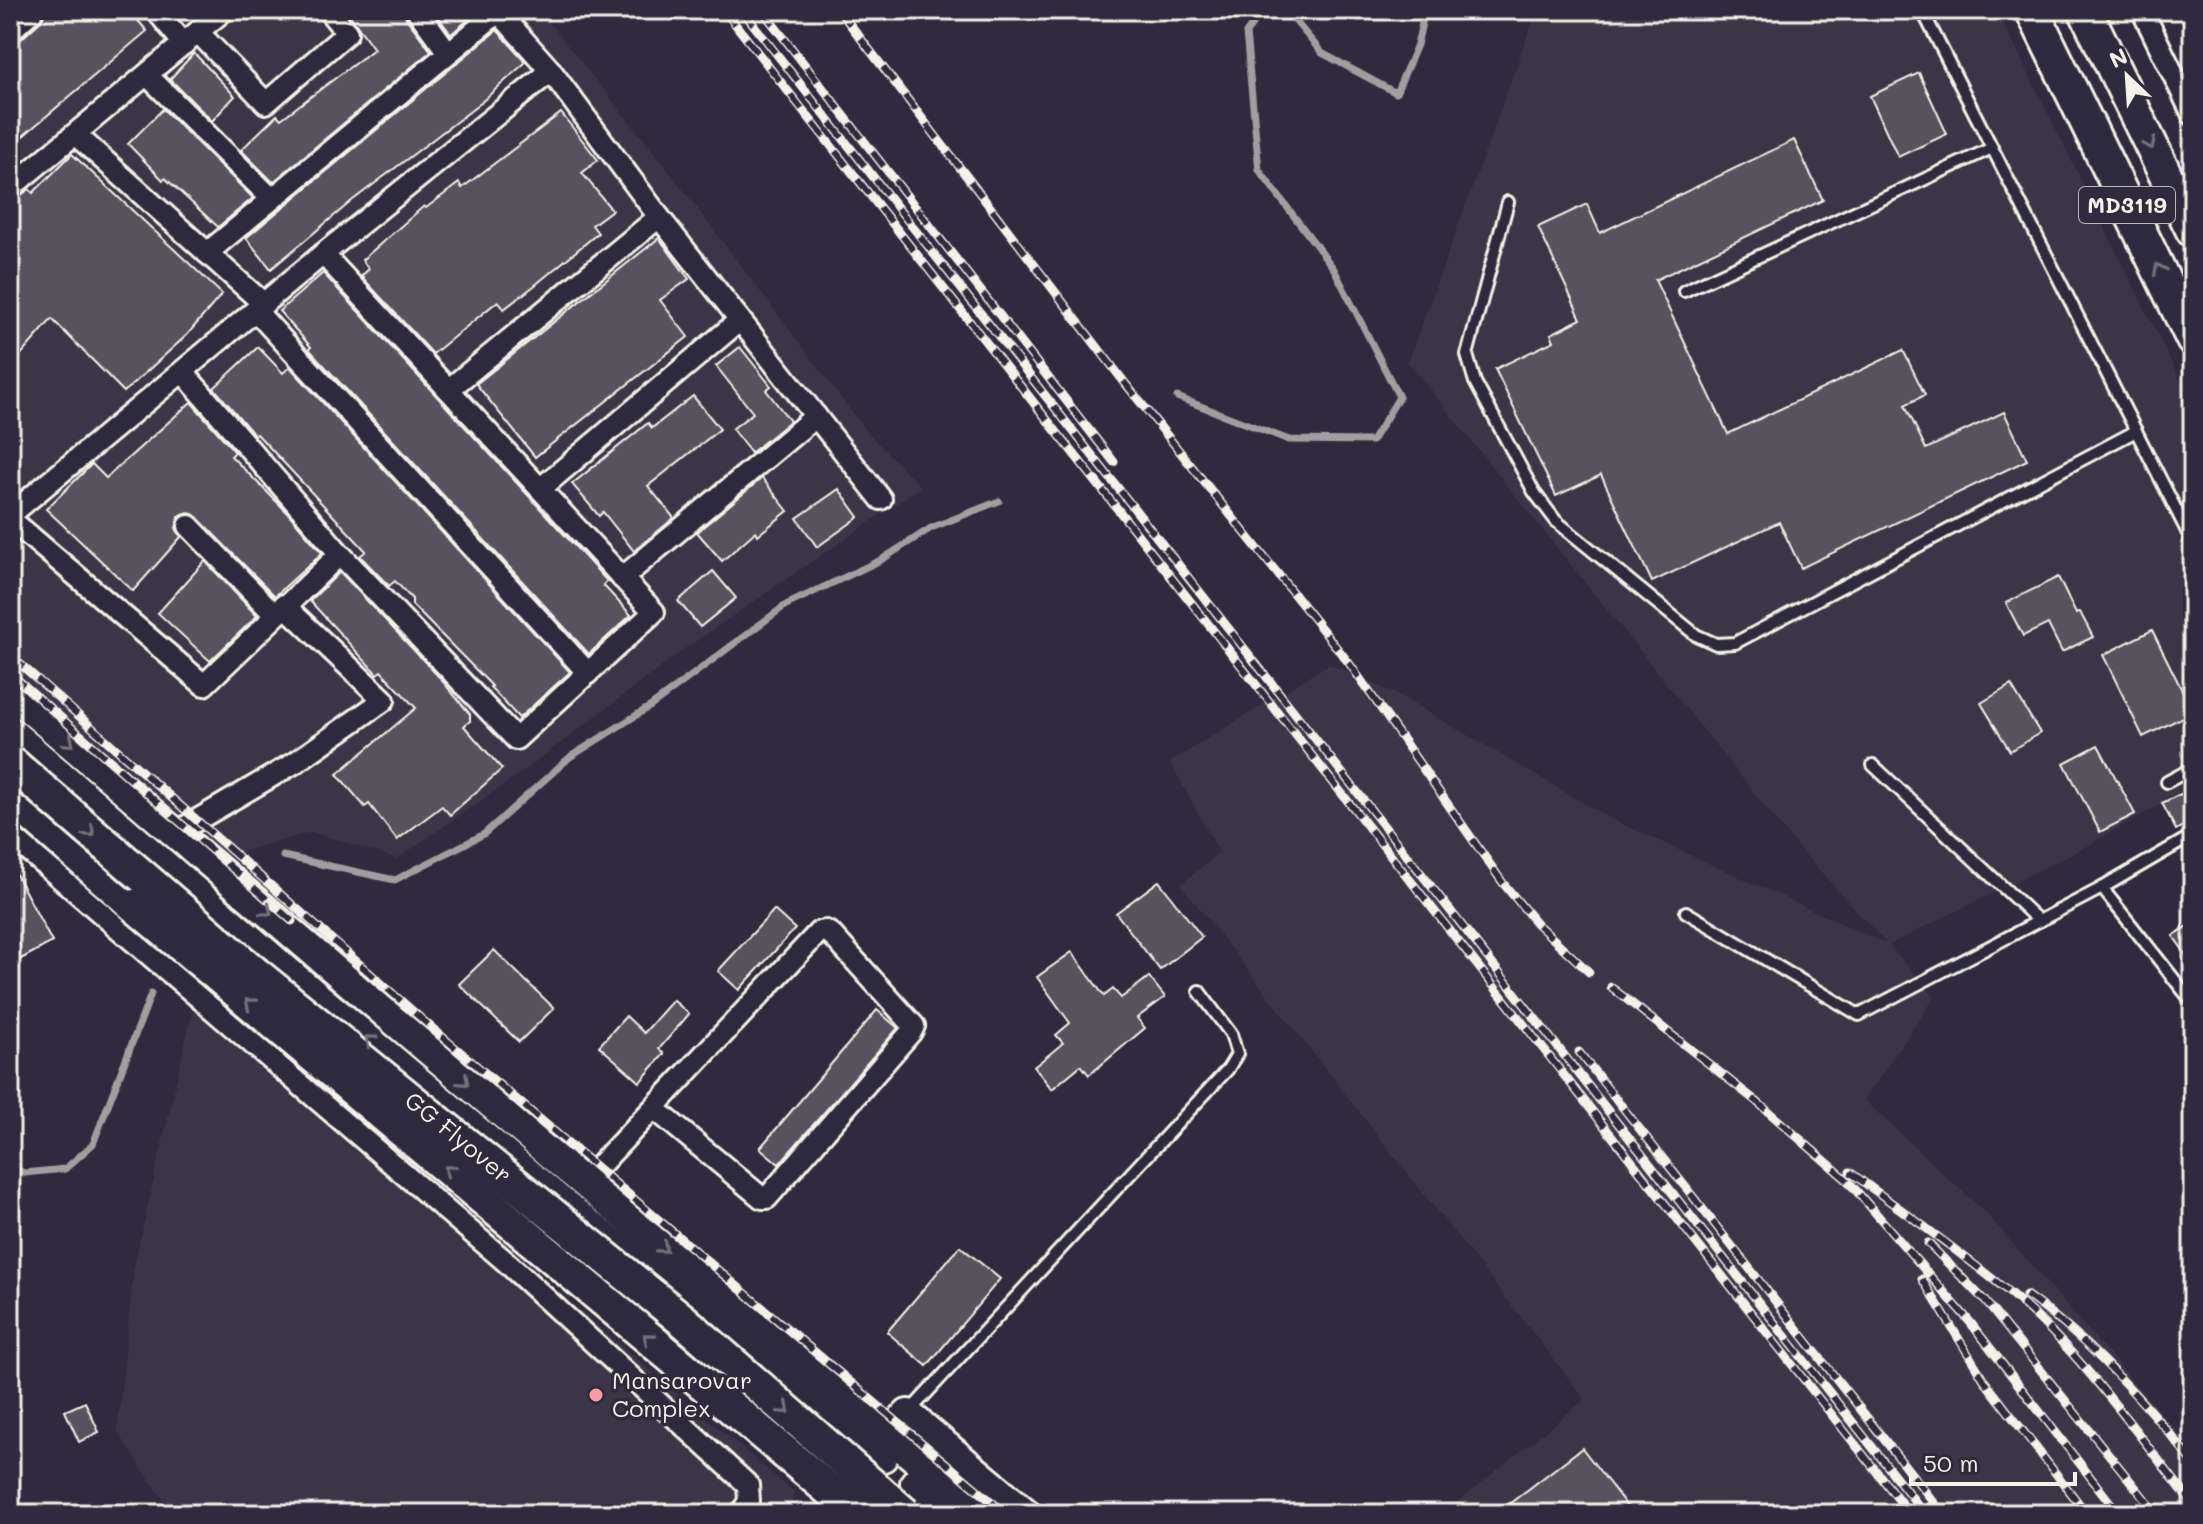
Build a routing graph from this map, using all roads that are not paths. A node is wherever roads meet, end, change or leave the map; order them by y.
1 (33, 10) edge
2 (156, 10) edge
3 (224, 10) edge
4 (328, 10) edge
5 (417, 10) edge
6 (1922, 10) edge
7 (2032, 10) edge
8 (2085, 10) edge
9 (2142, 10) edge
10 (497, 11) edge
11 (10, 31) edge
12 (191, 38) junction
13 (447, 51) junction
14 (551, 71) junction
15 (147, 75) junction
16 (2190, 102) edge
17 (76, 135) junction
18 (1992, 148) junction
19 (10, 188) edge
20 (272, 199) junction
21 (1508, 202) dead end
22 (659, 217) junction
23 (2193, 231) edge
24 (207, 253) junction
25 (323, 254) junction
26 (1684, 291) dead end
27 (260, 307) junction
28 (740, 320) junction
29 (2193, 340) edge
30 (183, 372) junction
31 (448, 390) junction
32 (816, 416) junction
33 (2136, 431) junction
34 (540, 489) junction
35 (881, 499) dead end
36 (10, 517) edge
37 (189, 526) dead end
38 (2193, 543) edge
39 (340, 554) junction
40 (622, 578) junction
41 (280, 610) junction
42 (588, 673) junction
43 (10, 692) edge
44 (10, 731) edge
45 (10, 762) edge
46 (1873, 765) dead end
47 (2193, 768) edge
48 (2167, 782) dead end
49 (10, 796) edge
50 (175, 833) junction
51 (10, 835) edge
52 (2193, 835) edge
53 (2102, 888) junction
54 (1686, 912) dead end
55 (2039, 921) junction
56 (1199, 991) dead end
57 (2193, 1003) edge
58 (655, 1109) junction
59 (584, 1182) junction
60 (817, 1405) junction
61 (908, 1414) junction
62 (887, 1436) junction
63 (952, 1506) edge
64 (741, 1514) edge
65 (827, 1514) edge
66 (858, 1514) edge
67 (905, 1514) edge
68 (1027, 1514) edge

1 - 11 street
2 - 12 street
3 - 12 street
4 - 12 street
5 - 13 street
6 - 18 lane
29 -> 7 main road, MD3119
8 -> 23 main road, MD3119
9 - 16 street
10 - 13 street
10 - 14 street
12 - 15 street
13 - 20 street
14 - 22 street
14 - 25 street
15 - 17 street
15 - 20 street
17 - 19 street
17 - 24 street
18 - 26 lane
18 - 33 lane
20 - 24 street
21 - 33 lane
22 - 28 street
22 - 31 street
24 - 27 street
25 - 27 street
25 - 31 street
27 - 30 street
27 - 42 street
28 - 32 street
28 - 34 street
30 - 36 street
30 - 39 street
31 - 34 street
32 - 35 street
32 - 40 street
33 - 38 lane
34 - 40 street
36 - 41 street
37 - 41 street
39 - 41 street
39 - 42 street
40 - 42 street
41 - 50 street
43 -> 50 main road
60 -> 44 main road
45 -> 67 main road, GG Flyover, bridge
46 - 55 lane
47 - 48 lane
66 -> 49 main road, GG Flyover, bridge
50 -> 59 main road
51 - 64 street
52 - 53 lane
53 - 55 lane
53 - 57 lane
54 - 55 lane
56 - 61 lane
58 - 58 street
58 - 59 street
59 -> 62 main road
60 - 63 main road
60 - 65 main road
61 - 62 main road
61 - 68 main road
62 - 63 main road

